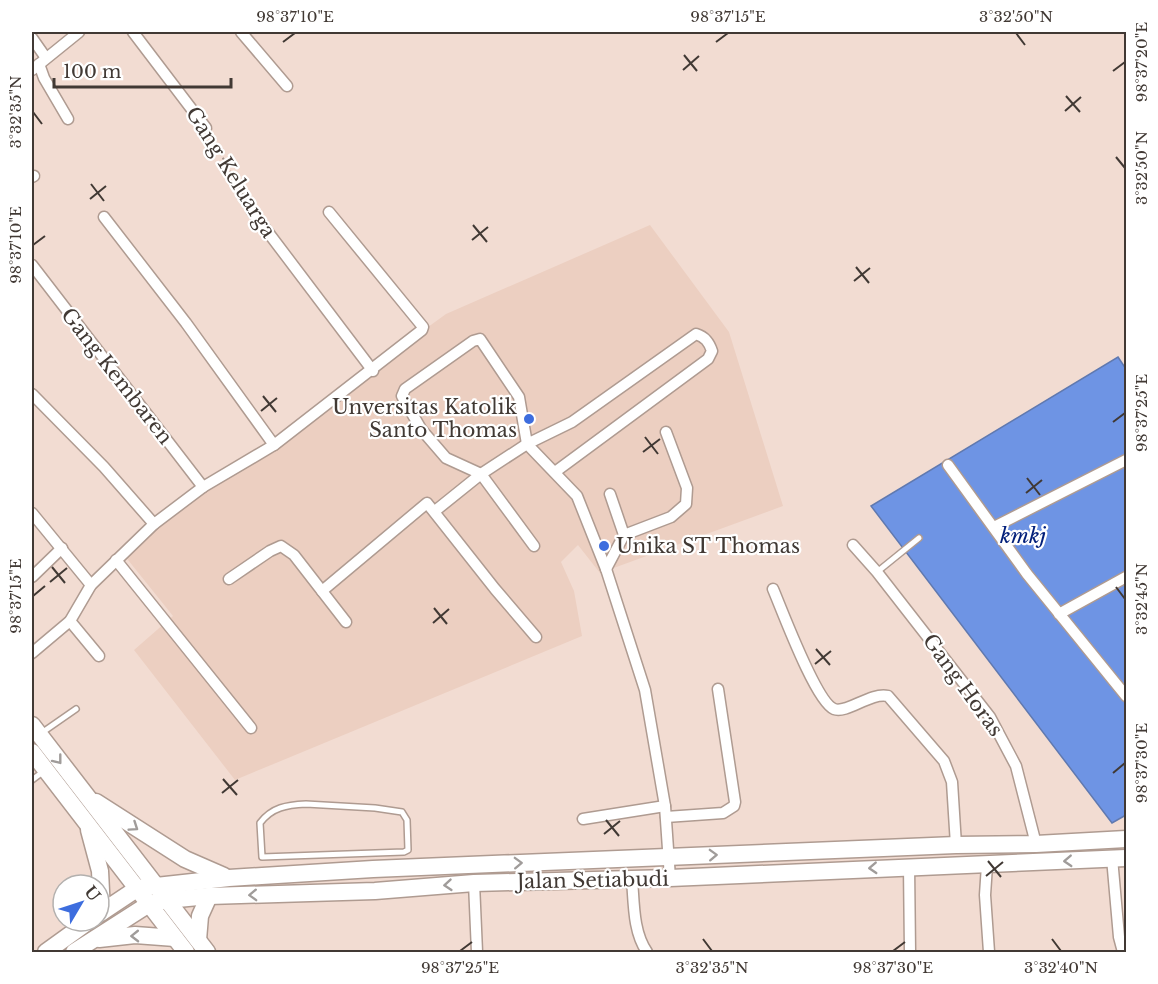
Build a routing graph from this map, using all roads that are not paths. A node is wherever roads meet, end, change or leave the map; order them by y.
1 (79, 32) edge
2 (133, 32) edge
3 (241, 32) edge
4 (32, 38) edge
5 (39, 64) edge
6 (287, 86) dead end
7 (68, 119) dead end
8 (206, 128) road end
9 (252, 211) road end
10 (329, 212) dead end
11 (104, 217) dead end
12 (32, 265) edge
13 (372, 371) junction
14 (32, 394) edge
15 (666, 432) dead end
16 (527, 444) junction
17 (274, 445) junction
18 (1126, 460) edge
19 (948, 465) dead end
20 (555, 472) junction
21 (481, 474) junction
22 (203, 487) junction
23 (610, 494) dead end
24 (435, 511) junction
25 (32, 513) edge
26 (154, 524) junction
27 (994, 527) junction
28 (624, 535) junction
29 (919, 538) dead end
30 (853, 545) dead end
31 (534, 546) dead end
32 (62, 548) junction
33 (116, 560) junction
34 (606, 569) junction
35 (877, 572) junction
36 (32, 577) edge
37 (1126, 577) edge
38 (230, 579) dead end
39 (91, 585) junction
40 (773, 589) dead end
41 (322, 591) junction
42 (1059, 614) junction
43 (70, 621) junction
44 (346, 622) dead end
45 (536, 637) dead end
46 (32, 653) edge
47 (99, 656) dead end
48 (718, 689) dead end
49 (1126, 696) edge
50 (76, 709) dead end
51 (251, 728) dead end
52 (35, 730) edge
53 (32, 752) edge
54 (45, 770) junction
55 (32, 780) edge
56 (86, 795) junction
57 (665, 811) junction
58 (583, 819) dead end
59 (87, 823) junction
60 (1126, 839) edge
61 (1036, 844) junction
62 (956, 845) junction
63 (990, 845) junction
64 (669, 857) junction
65 (273, 858) junction
66 (1119, 858) edge
67 (373, 861) junction
68 (311, 864) junction
69 (987, 865) junction
70 (909, 866) junction
71 (100, 873) edge
72 (274, 875) junction
73 (229, 878) junction
74 (670, 878) junction
75 (632, 879) junction
76 (474, 883) junction
77 (155, 884) junction
78 (138, 888) junction
79 (375, 891) junction
80 (209, 896) junction
81 (167, 900) junction
82 (149, 904) junction
83 (111, 906) edge
84 (73, 933) edge
85 (175, 938) junction
86 (94, 939) junction
87 (197, 948) edge
88 (46, 952) edge
89 (74, 952) edge
90 (477, 952) edge
91 (647, 952) edge
92 (910, 952) edge
93 (989, 952) edge
94 (1123, 952) edge

1 - 5 street
2 - 8 street, Gang Keluarga
3 - 6 street
4 - 5 street
5 - 7 street
9 - 13 street, Gang Keluarga
10 - 13 street
11 - 17 street
12 - 22 street, Gang Kembaren
13 - 17 street
14 - 26 street
15 - 28 street
16 - 20 street
16 - 20 street
16 - 21 street
16 - 21 street
17 - 22 street
18 - 27 street
19 - 27 street
20 - 34 street
21 - 24 street
21 - 31 street
22 - 26 street
23 - 28 street
24 - 41 street
24 - 45 street
25 - 32 street
26 - 33 street
27 - 42 street
28 - 34 street
29 - 35 lane
30 - 35 street, Gang Horas
32 - 36 street
32 - 39 street
33 - 39 street
33 - 51 street
34 - 57 street
35 - 61 street, Gang Horas
37 - 42 street
38 - 41 street
39 - 43 street
40 - 62 street
41 - 44 street
42 - 49 street
43 - 46 street
43 - 47 street
48 - 57 street
50 - 52 lane
52 -> 56 main road
53 - 54 main road
54 - 55 lane
54 - 59 main road
56 -> 73 main road
56 - 77 main road
57 - 58 street
57 - 64 street
59 - 71 main road
59 - 78 main road
60 - 61 main road, Jalan Setiabudi
61 - 63 main road, Jalan Setiabudi
62 - 63 main road, Jalan Setiabudi
64 -> 62 main road, Jalan Setiabudi
63 - 69 main road
67 -> 64 main road, Jalan Setiabudi
64 - 74 street
65 - 67 lane
65 - 68 lane
65 - 72 lane
66 -> 69 main road, Jalan Setiabudi
66 - 94 street
67 - 68 main road, Jalan Setiabudi
67 - 79 main road
68 - 72 main road, Jalan Setiabudi
69 - 70 main road, Jalan Setiabudi
69 - 93 street
70 -> 74 main road, Jalan Setiabudi
70 - 92 street
72 - 73 main road, Jalan Setiabudi
73 - 77 main road, Jalan Setiabudi
74 - 75 main road, Jalan Setiabudi
75 - 76 main road, Jalan Setiabudi
75 - 91 street
76 -> 79 main road, Jalan Setiabudi
76 - 90 street
77 - 78 main road, Jalan Setiabudi
77 - 81 main road
78 - 82 main road
78 - 83 main road, Jalan Setiabudi
79 -> 80 main road, Jalan Setiabudi
80 - 81 main road, Jalan Setiabudi
80 - 87 main road
81 - 82 main road, Jalan Setiabudi
81 - 87 main road
82 - 85 main road
82 - 86 main road, Jalan Setiabudi
84 - 88 main road, Jalan Setiabudi
85 -> 86 main road
85 - 87 main road
86 - 89 main road, Jalan Setiabudi

